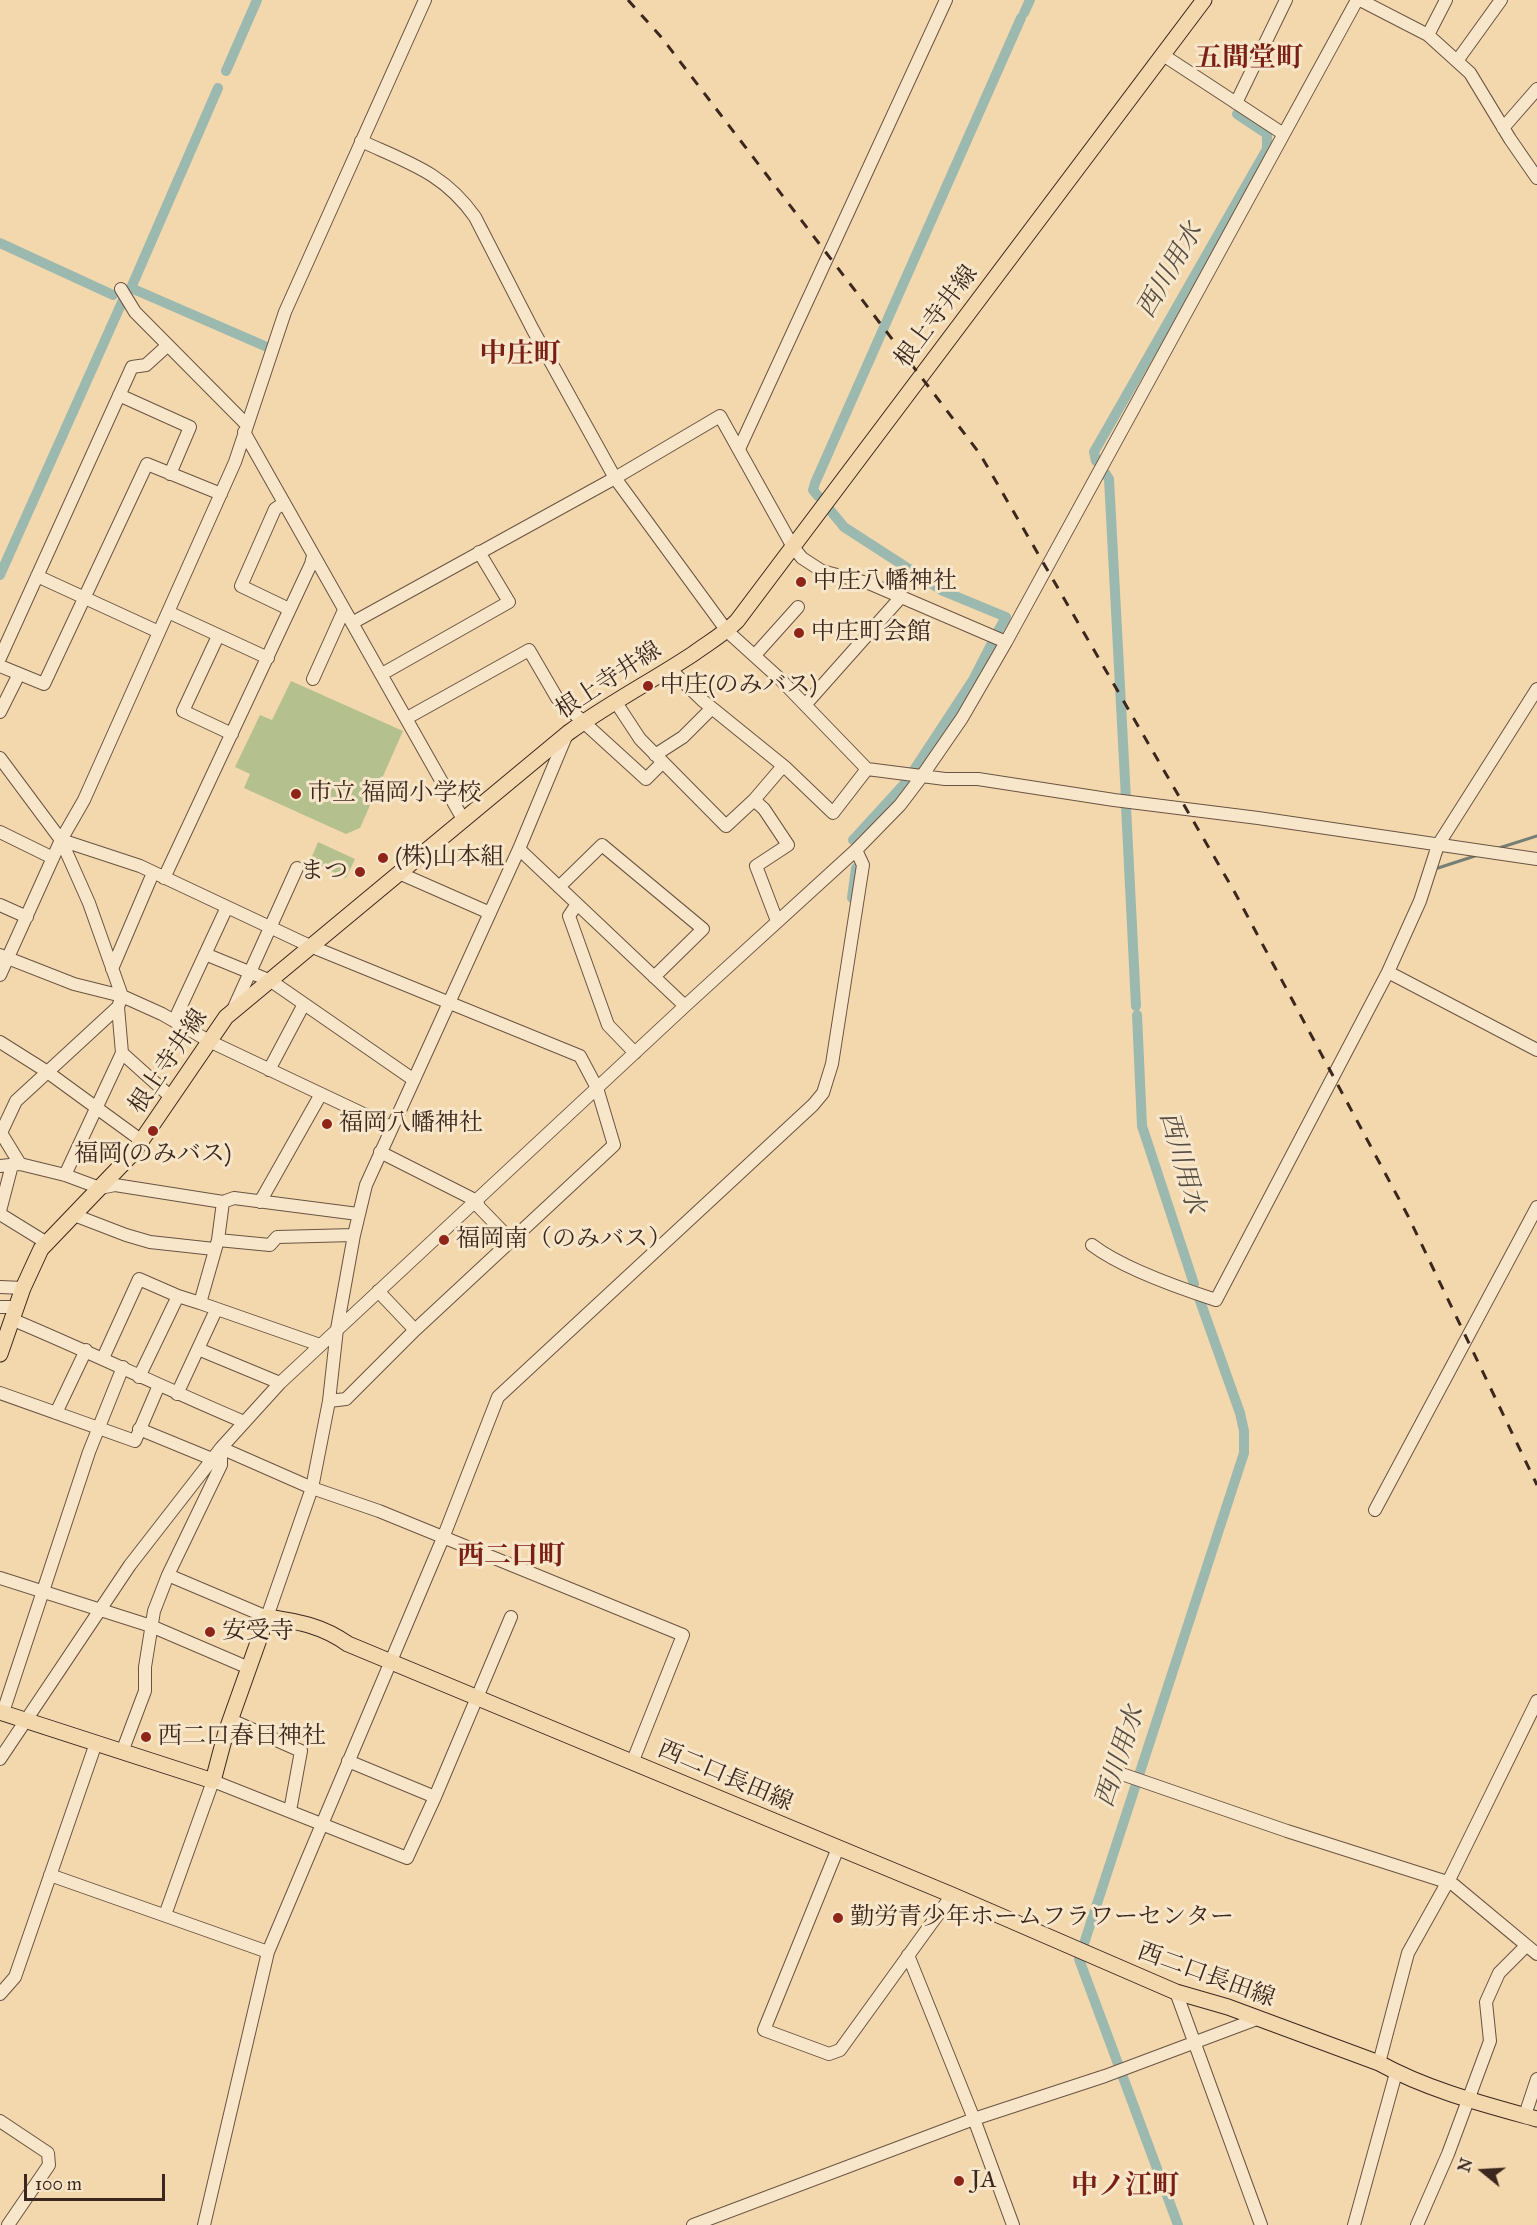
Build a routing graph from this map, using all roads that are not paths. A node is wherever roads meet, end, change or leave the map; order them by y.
1 (425, 0) edge
2 (946, 0) edge
3 (1204, 0) edge
4 (1286, 0) edge
5 (1359, 0) edge
6 (1446, 0) edge
7 (1501, 0) edge
8 (1428, 35) junction
9 (1163, 55) junction
10 (1457, 62) junction
11 (1537, 89) edge
12 (1236, 103) junction
13 (1503, 128) junction
14 (1282, 133) junction
15 (362, 141) junction
16 (1537, 178) edge
17 (121, 289) dead end
18 (168, 345) junction
19 (119, 395) junction
20 (245, 428) junction
21 (739, 449) junction
22 (170, 474) junction
23 (615, 478) junction
24 (221, 494) junction
25 (284, 503) junction
26 (793, 547) junction
27 (479, 552) junction
28 (313, 556) junction
29 (37, 576) junction
30 (901, 597) junction
31 (84, 598) junction
32 (798, 607) dead end
33 (289, 609) junction
34 (344, 610) junction
35 (168, 612) junction
36 (352, 623) junction
37 (727, 631) junction
38 (159, 632) junction
39 (219, 636) junction
40 (1006, 642) junction
41 (754, 655) junction
42 (0, 658) edge
43 (268, 658) junction
44 (0, 666) edge
45 (670, 669) junction
46 (19, 674) junction
47 (382, 674) junction
48 (312, 679) dead end
49 (1537, 689) edge
50 (615, 701) junction
51 (805, 705) junction
52 (712, 708) junction
53 (0, 712) edge
54 (407, 718) junction
55 (583, 722) junction
56 (568, 733) junction
57 (232, 734) junction
58 (0, 758) edge
59 (659, 759) junction
60 (783, 766) junction
61 (867, 769) junction
62 (922, 776) junction
63 (754, 800) junction
64 (464, 820) junction
65 (0, 832) edge
66 (61, 840) junction
67 (1438, 844) junction
68 (519, 849) junction
69 (856, 850) junction
70 (53, 858) junction
71 (1537, 859) edge
72 (297, 868) dead end
73 (399, 873) junction
74 (159, 875) junction
75 (559, 887) junction
76 (577, 904) junction
77 (0, 905) edge
78 (227, 907) junction
79 (490, 913) junction
80 (27, 917) junction
81 (777, 921) junction
82 (268, 927) junction
83 (310, 946) junction
84 (205, 954) junction
85 (4, 957) edge
86 (112, 969) junction
87 (248, 972) junction
88 (1388, 972) junction
89 (0, 975) edge
90 (654, 976) junction
91 (271, 981) junction
92 (120, 1001) junction
93 (304, 1004) junction
94 (449, 1004) junction
95 (685, 1006) junction
96 (232, 1013) junction
97 (174, 1021) junction
98 (208, 1041) junction
99 (0, 1042) edge
100 (1537, 1050) edge
101 (122, 1053) junction
102 (634, 1053) junction
103 (269, 1070) junction
104 (46, 1071) junction
105 (414, 1080) junction
106 (597, 1089) junction
107 (321, 1094) junction
108 (171, 1097) junction
109 (96, 1107) junction
110 (391, 1127) junction
111 (1, 1133) edge
112 (142, 1141) junction
113 (380, 1152) junction
114 (11, 1165) edge
115 (65, 1175) junction
116 (100, 1188) junction
117 (477, 1201) junction
118 (223, 1202) junction
119 (260, 1202) junction
120 (1537, 1207) edge
121 (0, 1212) edge
122 (358, 1214) junction
123 (74, 1215) junction
124 (354, 1235) junction
125 (511, 1240) junction
126 (47, 1243) junction
127 (216, 1244) junction
128 (1092, 1245) dead end
129 (0, 1287) edge
130 (23, 1288) junction
131 (378, 1291) junction
132 (178, 1296) junction
133 (200, 1303) junction
134 (0, 1307) edge
135 (216, 1310) junction
136 (14, 1313) junction
137 (338, 1329) junction
138 (415, 1330) junction
139 (320, 1345) junction
140 (198, 1349) junction
141 (86, 1350) junction
142 (0, 1354) edge
143 (103, 1358) junction
144 (123, 1367) junction
145 (139, 1377) junction
146 (280, 1383) junction
147 (159, 1385) junction
148 (0, 1393) edge
149 (177, 1394) junction
150 (329, 1401) junction
151 (56, 1413) junction
152 (244, 1422) junction
153 (98, 1427) junction
154 (139, 1429) junction
155 (221, 1448) junction
156 (212, 1459) junction
157 (312, 1488) junction
158 (1375, 1510) dead end
159 (443, 1538) junction
160 (168, 1575) junction
161 (0, 1578) edge
162 (42, 1591) junction
163 (98, 1611) junction
164 (267, 1617) junction
165 (511, 1617) dead end
166 (152, 1626) junction
167 (391, 1662) junction
168 (249, 1668) junction
169 (477, 1698) junction
170 (1537, 1701) edge
171 (1, 1712) edge
172 (231, 1720) junction
173 (26, 1721) junction
174 (96, 1743) junction
175 (122, 1752) junction
176 (0, 1759) edge
177 (348, 1761) junction
178 (632, 1763) junction
179 (1116, 1772) dead end
180 (213, 1781) junction
181 (435, 1797) junction
182 (290, 1811) junction
183 (322, 1824) junction
184 (838, 1848) junction
185 (50, 1875) junction
186 (1447, 1882) junction
187 (952, 1896) junction
188 (165, 1915) junction
189 (1526, 1946) junction
190 (268, 1952) junction
191 (1537, 1954) edge
192 (908, 1955) junction
193 (1176, 1992) junction
194 (0, 1994) edge
195 (1257, 2019) junction
196 (1194, 2043) junction
197 (1379, 2063) junction
198 (1396, 2073) junction
199 (1537, 2079) edge
200 (1468, 2100) junction
201 (1531, 2117) edge
202 (974, 2119) junction
203 (0, 2121) edge
204 (8, 2225) edge
205 (204, 2225) edge
206 (693, 2225) edge
207 (1013, 2225) edge
208 (1261, 2225) edge
209 (1354, 2225) edge
210 (1417, 2225) edge

1 - 15 street
2 - 21 street
3 - 9 main road, 根上寺井線
4 - 12 street
5 - 8 street
5 - 14 street
6 - 8 street
7 - 10 street
8 - 10 street
9 - 12 street
9 - 26 main road, 根上寺井線
10 - 13 street
11 - 13 street
12 - 14 street
13 - 16 street
14 - 40 street
15 - 20 street
15 - 23 street
17 - 18 street
18 - 19 street
18 - 20 street
19 - 22 street
19 - 29 street
20 - 24 street
20 - 25 street
21 - 23 street
21 - 26 street
22 - 24 street
22 - 31 street
23 - 27 street
23 - 37 street
24 - 35 street
25 - 28 street
25 - 33 street
26 - 30 street
26 - 37 main road, 根上寺井線
27 - 36 street
27 - 47 street
28 - 33 street
28 - 34 street
29 - 31 street
29 - 42 street
30 - 40 street
30 - 51 street
31 - 38 street
31 - 46 street
32 - 41 street
33 - 43 street
34 - 36 street
34 - 48 street
35 - 38 street
35 - 39 street
36 - 47 street
37 - 41 street
37 - 45 main road, 根上寺井線
38 - 66 street
39 - 43 street
39 - 57 street
40 - 62 street
41 - 51 street
43 - 57 street
44 - 46 street
45 - 50 main road, 根上寺井線
45 - 52 street
46 - 53 street
47 - 54 street
49 - 67 street
50 - 55 main road, 根上寺井線
50 - 59 street
51 - 61 street
52 - 59 street
52 - 60 street
54 - 55 street
54 - 64 street
55 - 56 main road, 根上寺井線
55 - 59 street
56 - 64 main road, 根上寺井線
56 - 68 street
57 - 74 street
58 - 66 street
59 - 63 street
60 - 61 street
60 - 63 street
61 - 62 street
62 - 67 street
62 - 69 street
63 - 81 street
64 - 73 main road, 根上寺井線
65 - 70 street
66 - 70 street
66 - 74 street
66 - 86 street
67 - 71 street
67 - 88 street
68 - 75 street
68 - 79 street
69 - 81 street
69 - 159 street
70 - 80 street
72 - 82 street
73 - 79 street
73 - 83 main road, 根上寺井線
74 - 78 street
74 - 86 street
75 - 76 street
75 - 90 street
76 - 90 street
76 - 102 street
77 - 80 street
78 - 82 street
78 - 84 street
79 - 94 street
80 - 85 street
81 - 95 street
82 - 83 street
82 - 87 street
83 - 91 main road, 根上寺井線
83 - 94 street
84 - 87 street
84 - 97 street
85 - 89 street
85 - 92 street
86 - 92 street
87 - 91 street
87 - 96 street
88 - 100 street
88 - 128 street
90 - 95 street
91 - 93 street
91 - 96 main road, 根上寺井線
92 - 97 street
92 - 101 street
92 - 104 street
93 - 103 street
93 - 105 street
94 - 105 street
94 - 106 street
95 - 102 street
96 - 98 main road, 根上寺井線
97 - 98 street
98 - 103 street
98 - 108 main road, 根上寺井線
99 - 104 street
101 - 108 street
101 - 109 street
102 - 106 street
103 - 107 street
104 - 109 street
104 - 111 street
105 - 110 street
106 - 117 street
106 - 125 street
107 - 110 street
107 - 119 street
108 - 112 main road, 根上寺井線
109 - 112 street
109 - 115 street
110 - 113 street
111 - 114 street
112 - 116 main road, 根上寺井線
113 - 117 street
113 - 122 street
114 - 115 street
114 - 121 street
115 - 116 street
116 - 118 street
116 - 123 main road, 根上寺井線
117 - 125 street
117 - 131 street
118 - 119 street
118 - 127 street
119 - 122 street
120 - 158 street
121 - 126 street
122 - 124 street
123 - 126 main road, 根上寺井線
123 - 127 street
124 - 127 street
124 - 137 street
125 - 138 street
126 - 130 main road, 根上寺井線
127 - 133 street
129 - 130 street
130 - 136 main road, 根上寺井線
131 - 137 street
131 - 138 street
132 - 133 street
132 - 143 street
132 - 145 street
133 - 135 street
134 - 136 street
135 - 139 street
135 - 140 street
136 - 141 street
136 - 142 main road, 根上寺井線
137 - 139 street
137 - 150 street
138 - 150 street
139 - 146 street
140 - 146 street
140 - 149 street
141 - 143 street
141 - 151 street
143 - 144 street
144 - 145 street
144 - 153 street
145 - 147 street
146 - 152 street
147 - 149 street
147 - 154 street
148 - 151 street
149 - 152 street
150 - 157 street
151 - 153 street
152 - 155 street
153 - 154 street
153 - 162 street
154 - 156 street
155 - 156 street
155 - 157 street
155 - 160 street
156 - 163 street
157 - 159 street
157 - 164 street
159 - 167 street
159 - 178 street
160 - 164 street
160 - 166 street
161 - 162 street
162 - 163 street
162 - 171 street
163 - 166 street
163 - 173 street
164 - 167 main road, 西二口長田線
164 - 168 main road
165 - 169 street
166 - 168 street
166 - 175 street
167 - 169 main road, 西二口長田線
167 - 177 street
168 - 172 main road
169 - 178 main road, 西二口長田線
169 - 181 street
170 - 186 street
171 - 173 main road
172 - 180 main road
172 - 182 street
173 - 174 main road
173 - 176 street
174 - 175 main road
174 - 185 street
175 - 180 main road
177 - 181 street
177 - 183 street
178 - 184 main road, 西二口長田線
179 - 186 street
180 - 182 street
180 - 188 street
181 - 183 street
182 - 183 street
183 - 190 street
184 - 187 main road, 西二口長田線
184 - 192 street
185 - 188 street
185 - 194 street
186 - 189 street
186 - 197 street
187 - 192 street
187 - 193 main road, 西二口長田線
188 - 190 street
189 - 191 street
189 - 200 street
190 - 205 street
192 - 202 street
193 - 195 main road, 西二口長田線
193 - 196 street
195 - 196 street
195 - 197 main road, 西二口長田線
196 - 202 street
196 - 208 street
197 - 198 main road, 西二口長田線
198 - 200 main road, 西二口長田線
198 - 209 street
199 - 201 street
200 - 201 main road, 西二口長田線
200 - 210 street
202 - 206 street
202 - 207 street
203 - 204 street

